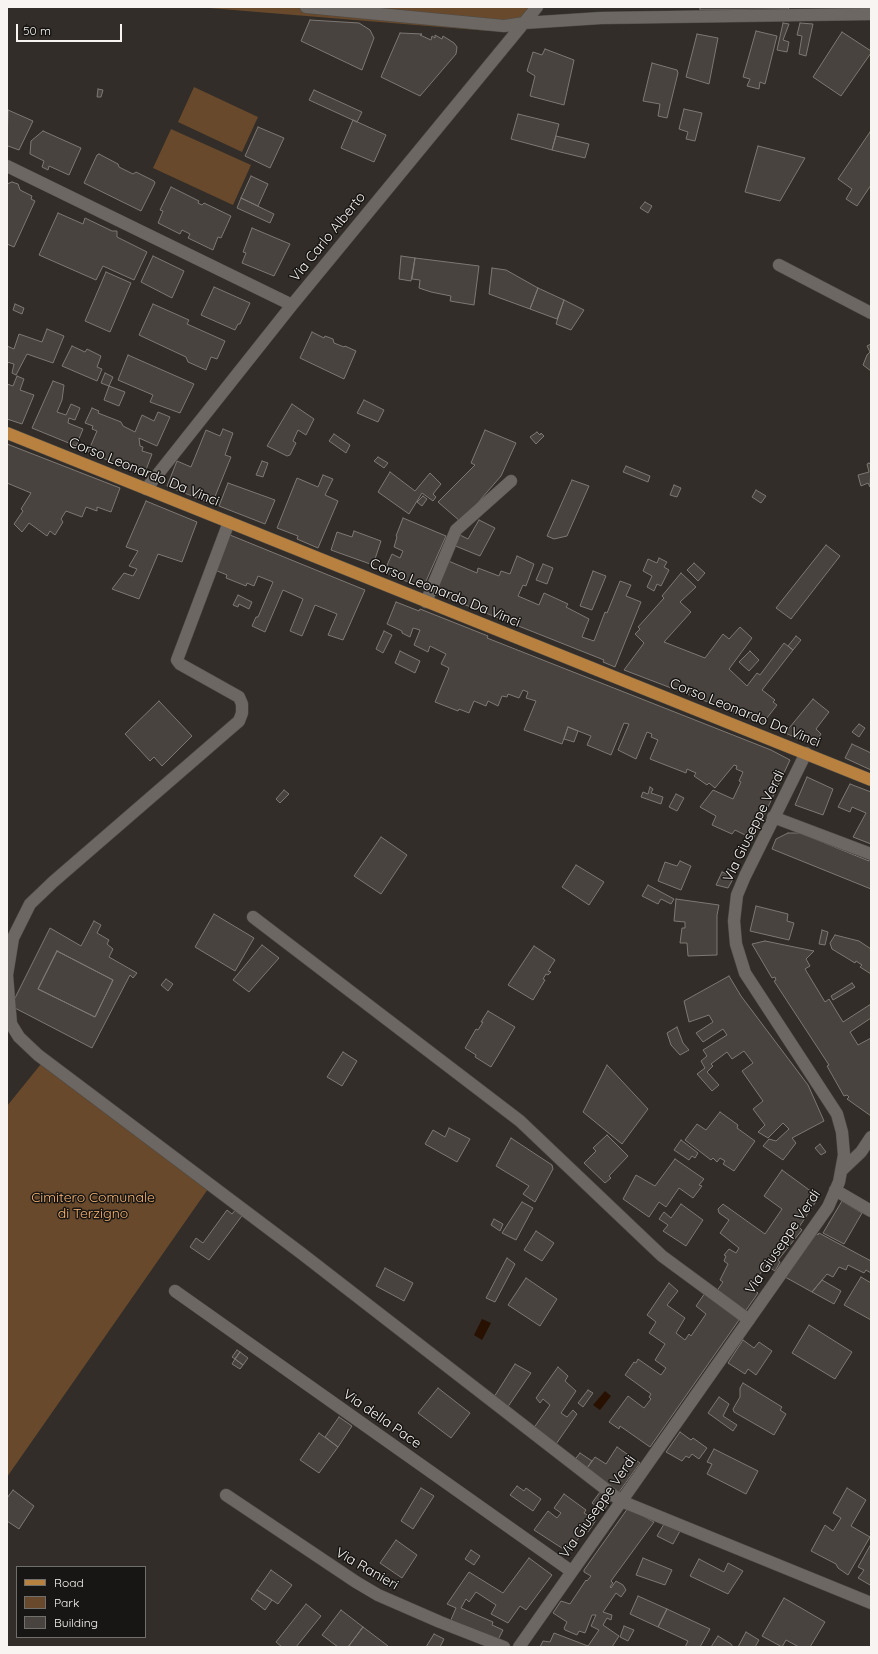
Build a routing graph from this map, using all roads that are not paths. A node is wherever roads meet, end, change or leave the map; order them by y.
1 (306, 7) edge
2 (537, 7) edge
3 (871, 14) edge
4 (524, 22) junction
5 (7, 166) edge
6 (779, 265) dead end
7 (292, 305) junction
8 (871, 313) edge
9 (7, 434) edge
10 (511, 481) dead end
11 (146, 489) junction
12 (229, 522) junction
13 (426, 602) junction
14 (806, 753) junction
15 (871, 780) edge
16 (773, 817) junction
17 (871, 854) edge
18 (253, 917) dead end
19 (871, 1137) edge
20 (841, 1171) junction
21 (835, 1190) junction
22 (871, 1211) edge
23 (175, 1291) dead end
24 (749, 1320) junction
25 (226, 1495) dead end
26 (621, 1501) junction
27 (572, 1571) junction
28 (871, 1603) edge
29 (504, 1647) edge
30 (519, 1647) edge

1 - 4 street
2 - 4 street, Via Carlo Alberto
3 - 4 street
4 - 7 street, Via Carlo Alberto
5 - 7 street
6 - 8 street
7 - 11 street, Via Carlo Alberto
9 - 11 main road, Corso Leonardo Da Vinci
10 - 13 street
11 - 12 main road, Corso Leonardo Da Vinci
12 - 13 main road, Corso Leonardo Da Vinci
12 - 26 street
13 - 14 main road, Corso Leonardo Da Vinci
14 - 15 main road, Corso Leonardo Da Vinci
14 - 16 street, Via Giuseppe Verdi
16 - 17 street
16 - 20 street, Via Giuseppe Verdi
18 - 24 street
19 - 20 street
20 - 21 street, Via Giuseppe Verdi
21 - 22 street
21 - 24 street, Via Giuseppe Verdi
23 - 27 street, Via della Pace
24 - 26 street, Via Giuseppe Verdi
25 - 29 street, Via Ranieri
26 - 27 street, Via Giuseppe Verdi
26 - 28 street
27 - 30 street, Via Giuseppe Verdi

